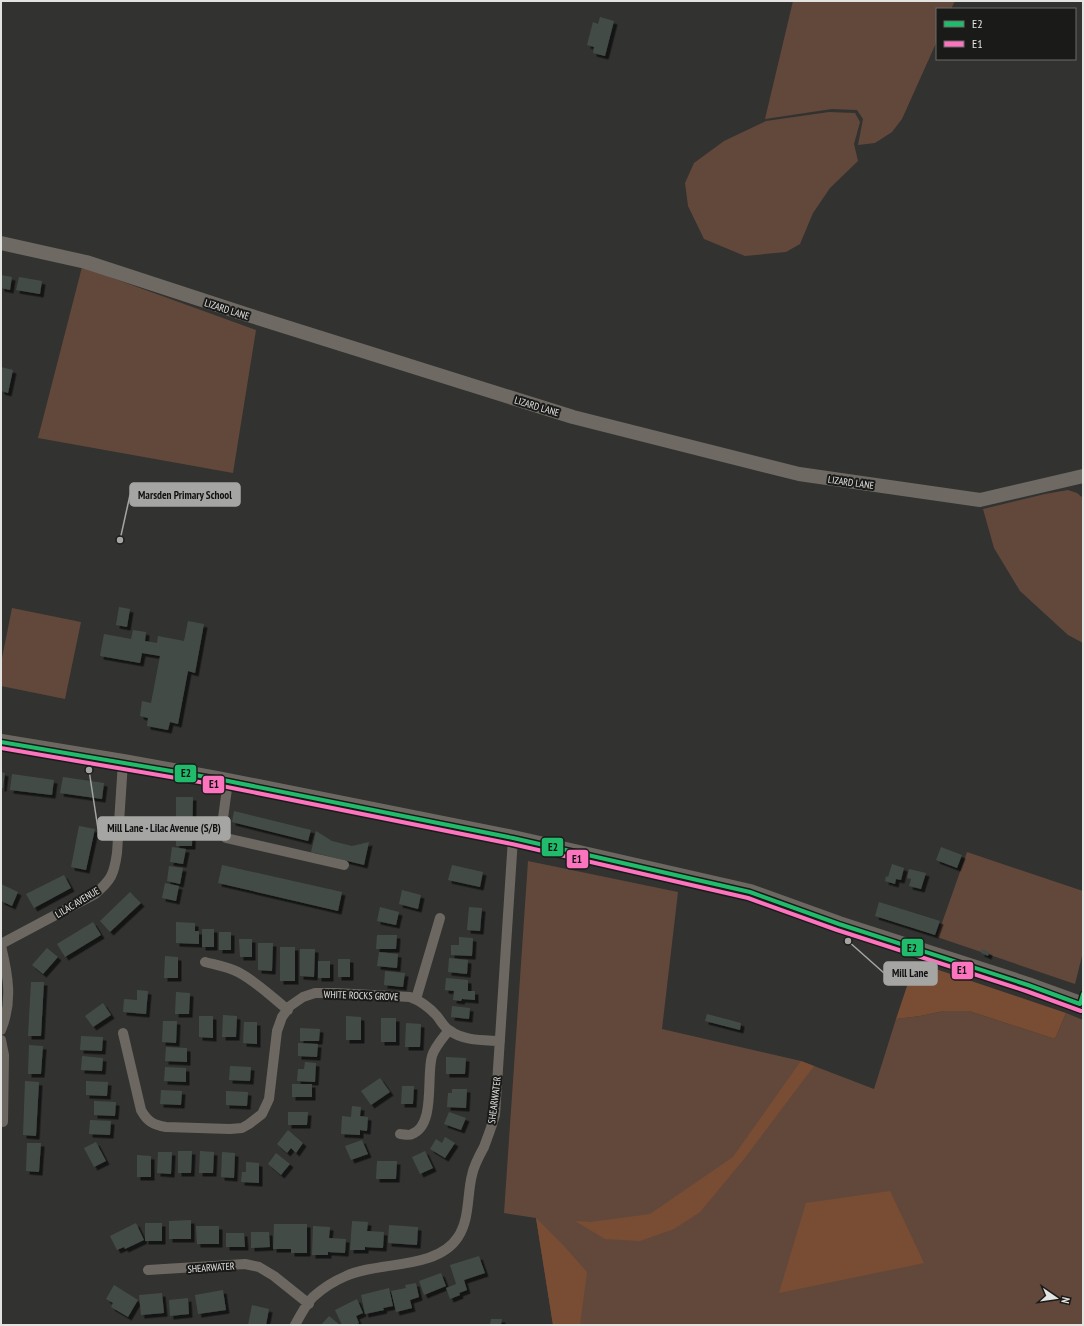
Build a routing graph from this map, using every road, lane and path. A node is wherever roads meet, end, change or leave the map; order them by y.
1 (1, 243) edge
2 (1083, 476) edge
3 (1, 742) edge
4 (123, 762) junction
5 (228, 781) junction
6 (513, 838) junction
7 (344, 865) dead end
8 (440, 918) dead end
9 (1, 945) edge
10 (205, 962) dead end
11 (416, 999) junction
12 (1082, 1001) edge
13 (288, 1010) junction
14 (1, 1030) edge
15 (450, 1030) junction
16 (123, 1033) dead end
17 (1, 1040) edge
18 (500, 1041) junction
19 (3, 1122) dead end
20 (400, 1134) dead end
21 (148, 1270) dead end
22 (309, 1304) junction
23 (295, 1325) edge

1 - 2 street, LIZARD LANE
3 - 4 main road
4 - 5 main road
4 - 9 street, LILAC AVENUE
5 - 6 main road
5 - 7 street
6 - 12 main road
6 - 18 street, SHEARWATER
8 - 11 street
9 - 14 street
10 - 13 street
11 - 13 street, WHITE ROCKS GROVE
11 - 15 street, WHITE ROCKS GROVE
13 - 16 street, WHITE ROCKS GROVE
15 - 18 street, WHITE ROCKS GROVE
15 - 20 street
17 - 19 street
18 - 22 street, SHEARWATER
21 - 22 street, SHEARWATER
22 - 23 street, SHEARWATER

